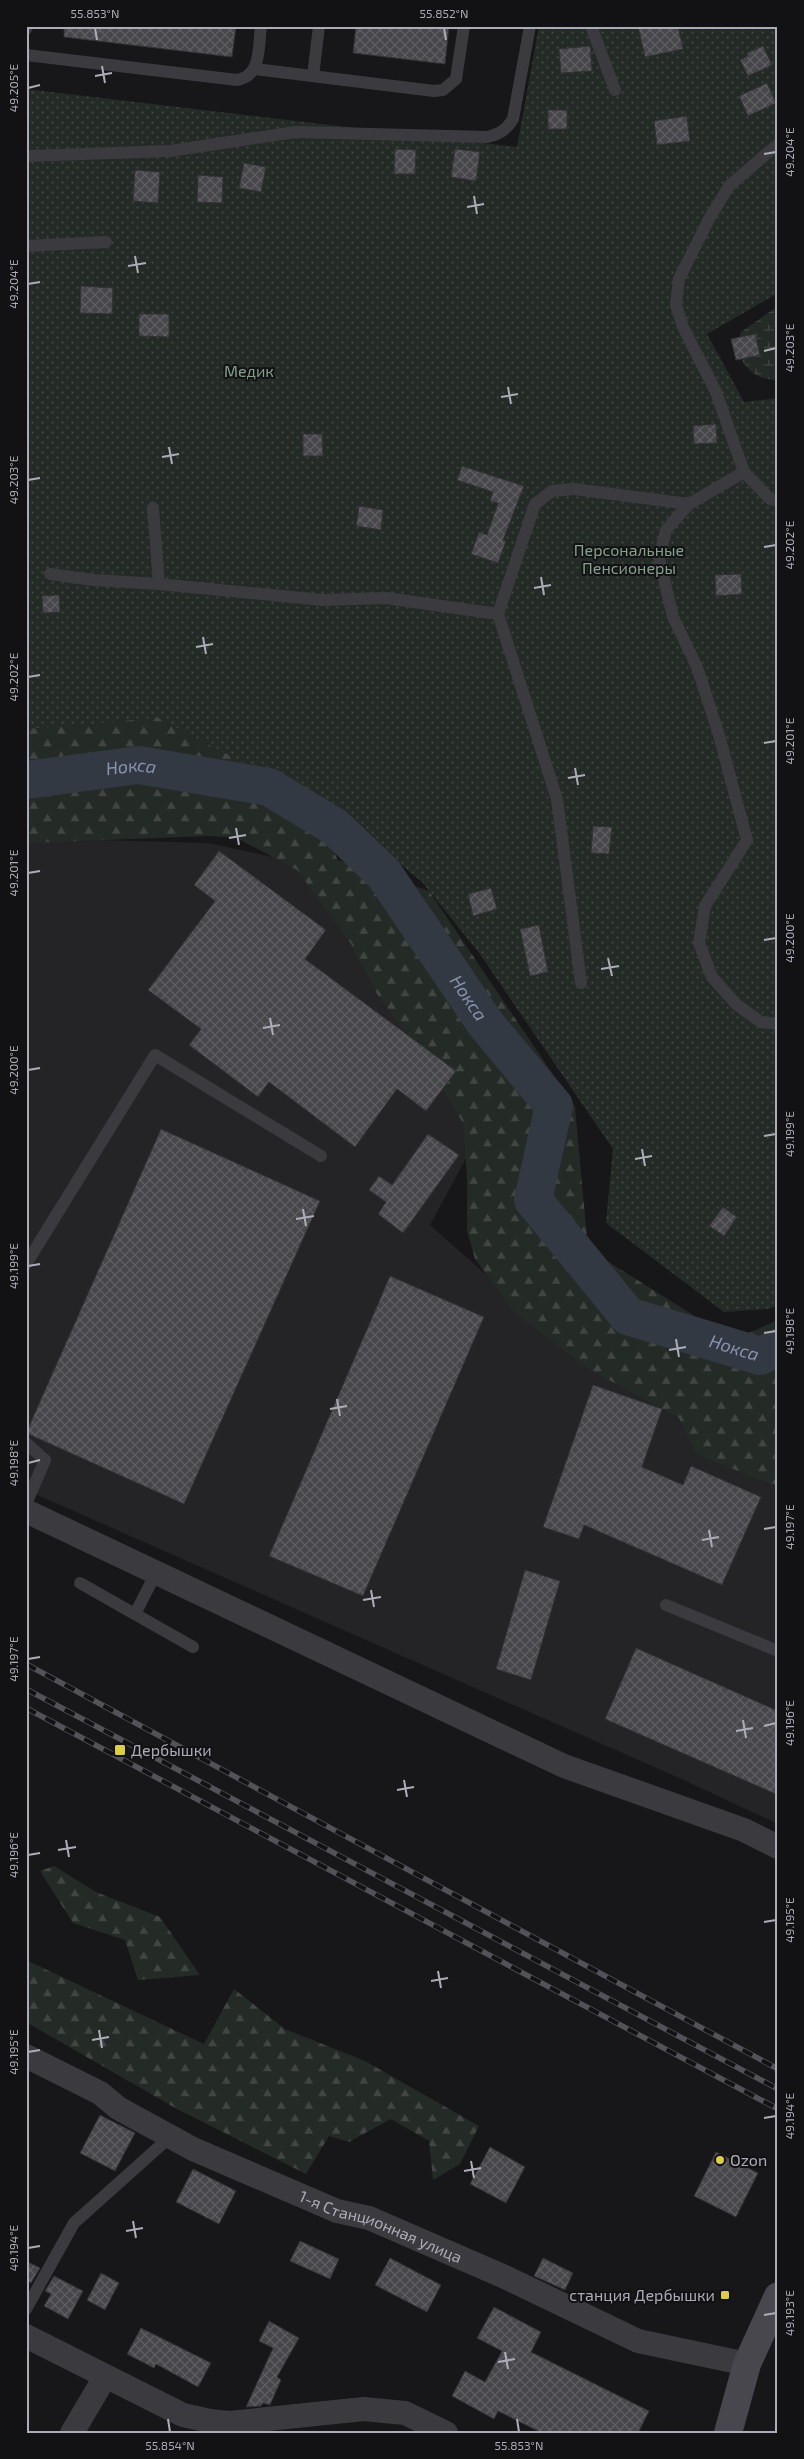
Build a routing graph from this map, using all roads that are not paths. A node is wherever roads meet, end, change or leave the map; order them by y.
1 (261, 26) edge
2 (319, 26) edge
3 (464, 26) edge
4 (530, 26) edge
5 (591, 26) edge
6 (26, 55) edge
7 (256, 69) junction
8 (313, 76) junction
9 (615, 90) dead end
10 (778, 144) edge
11 (26, 156) edge
12 (106, 242) dead end
13 (26, 246) edge
14 (744, 472) junction
15 (778, 500) edge
16 (689, 504) junction
17 (153, 508) dead end
18 (50, 574) dead end
19 (159, 584) junction
20 (498, 614) junction
21 (581, 983) dead end
22 (778, 1024) edge
23 (321, 1156) dead end
24 (26, 1264) edge
25 (26, 1443) edge
26 (26, 1504) edge
27 (26, 1511) edge
28 (156, 1573) junction
29 (80, 1583) dead end
30 (666, 1605) dead end
31 (135, 1614) junction
32 (193, 1647) dead end
33 (778, 1652) edge
34 (778, 1848) edge
35 (26, 2056) edge
36 (170, 2137) junction
37 (778, 2296) edge
38 (26, 2309) edge
39 (26, 2336) edge
40 (747, 2364) junction
41 (105, 2377) junction
42 (72, 2433) edge
43 (446, 2433) edge
44 (728, 2433) edge

1 - 7 lane
2 - 8 lane
3 - 8 lane
4 - 11 lane
5 - 9 lane
6 - 7 lane
7 - 8 lane
10 - 14 lane
12 - 13 lane
14 - 15 lane
14 - 16 lane
16 - 20 lane
16 - 22 lane
17 - 19 lane
18 - 19 lane
19 - 20 lane
20 - 21 lane
23 - 24 lane
25 - 26 lane
27 - 28 street
28 - 31 lane
28 - 34 street
29 - 31 lane
30 - 33 lane
31 - 32 lane
35 - 36 street, 1-я Станционная улица
36 - 38 lane
36 - 40 street, 1-я Станционная улица
37 - 40 street
39 - 41 street
40 - 44 street
41 - 42 street
41 - 43 street

